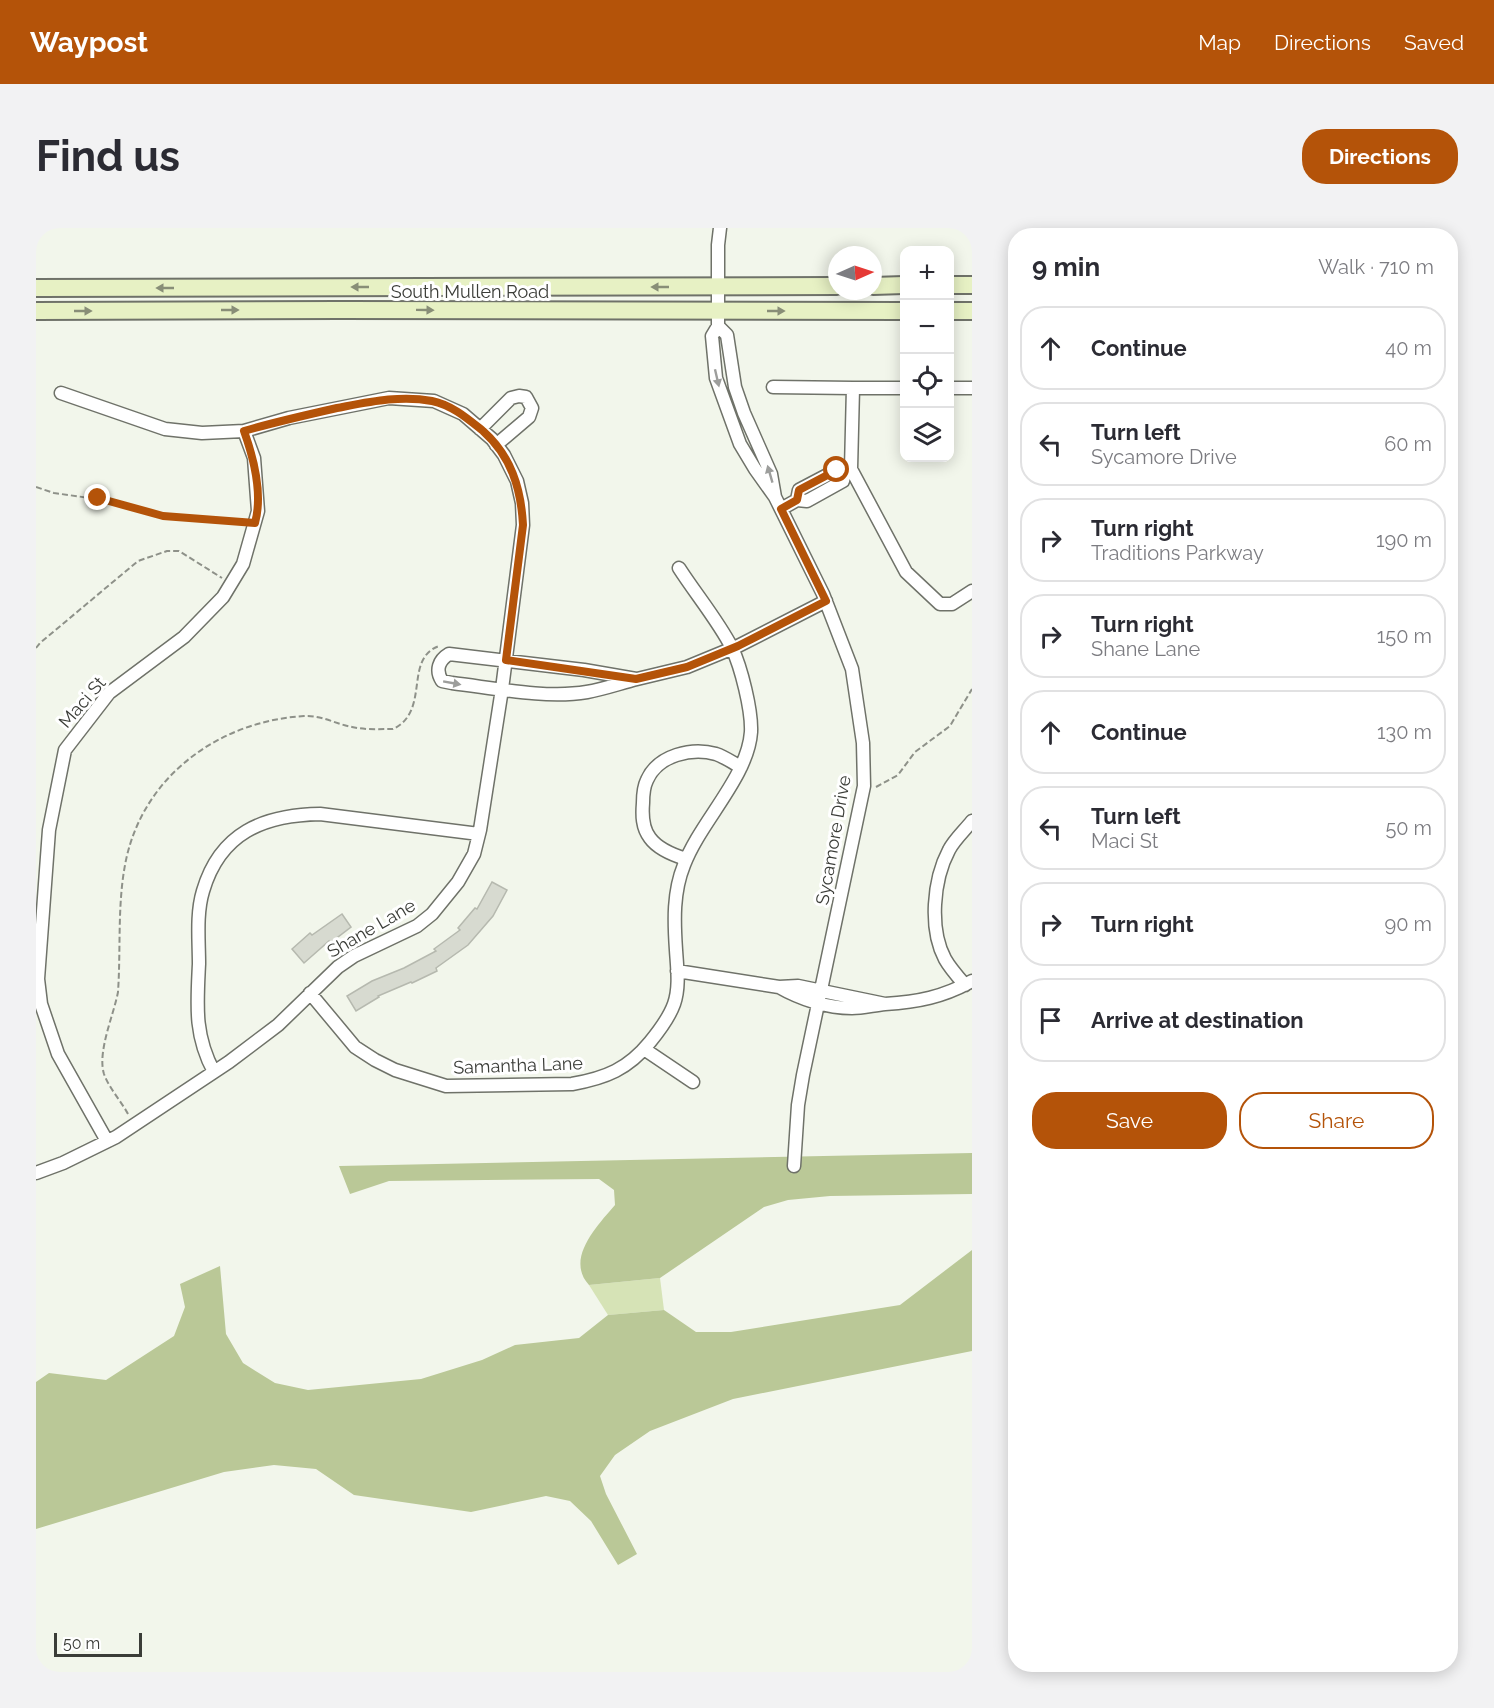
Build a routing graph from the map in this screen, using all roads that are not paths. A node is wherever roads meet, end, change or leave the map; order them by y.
1 (720, 228) edge
2 (900, 285) edge
3 (954, 285) edge
4 (972, 285) edge
5 (828, 286) edge
6 (882, 286) edge
7 (718, 287) junction
8 (36, 288) edge
9 (132, 288) junction
10 (130, 310) junction
11 (36, 311) edge
12 (900, 311) edge
13 (954, 311) edge
14 (972, 311) edge
15 (718, 318) junction
16 (774, 387) dead end
17 (853, 388) junction
18 (900, 388) edge
19 (954, 388) edge
20 (972, 388) edge
21 (61, 393) dead end
22 (744, 413) junction
23 (730, 418) junction
24 (480, 429) junction
25 (244, 431) junction
26 (496, 445) junction
27 (848, 470) junction
28 (778, 503) junction
29 (679, 568) dead end
30 (972, 591) edge
31 (826, 601) junction
32 (732, 649) junction
33 (506, 660) junction
34 (637, 678) junction
35 (502, 689) junction
36 (741, 767) junction
37 (972, 821) edge
38 (479, 834) junction
39 (686, 859) junction
40 (677, 971) junction
41 (968, 983) edge
42 (310, 993) junction
43 (820, 997) junction
44 (644, 1049) junction
45 (214, 1072) junction
46 (693, 1082) dead end
47 (107, 1141) junction
48 (794, 1166) dead end
49 (36, 1173) edge

1 - 7 street
2 - 6 street
3 - 4 street
5 - 7 street, South Mullen Road
7 -> 9 street, South Mullen Road
7 - 15 street
8 - 9 street, South Mullen Road
9 - 10 street
11 -> 10 street, South Mullen Road
10 -> 15 street, South Mullen Road
15 -> 12 street, South Mullen Road
13 - 14 street
15 - 22 street, Sycamore Drive
15 -> 23 street, Sycamore Drive
16 - 17 street
17 - 18 street
17 - 27 street
19 - 20 street
21 - 25 street, Shane Lane
22 - 23 street
28 -> 22 street, Sycamore Drive
23 - 28 street, Sycamore Drive
24 - 25 street, Shane Lane
24 - 26 street, Shane Lane
24 - 26 street
25 - 47 street, Maci St
26 - 33 street, Shane Lane
27 - 28 street
27 - 30 street
28 - 31 street, Sycamore Drive
29 - 32 street, Samantha Lane
31 - 32 street
31 - 43 street, Sycamore Drive
32 - 34 street
32 - 36 street, Samantha Lane
33 - 34 street
33 - 35 street, Shane Lane
33 -> 35 street
34 - 35 street
35 - 38 street, Shane Lane
36 - 39 street, Samantha Lane
36 - 39 street
37 - 41 street
38 - 42 street, Shane Lane
38 - 45 street
39 - 40 street, Samantha Lane
40 - 43 street
40 - 44 street, Samantha Lane
41 - 43 street
42 - 44 street, Samantha Lane
42 - 45 street, Shane Lane
43 - 48 street, Sycamore Drive
44 - 46 street
45 - 47 street, Shane Lane
47 - 49 street, Shane Lane

